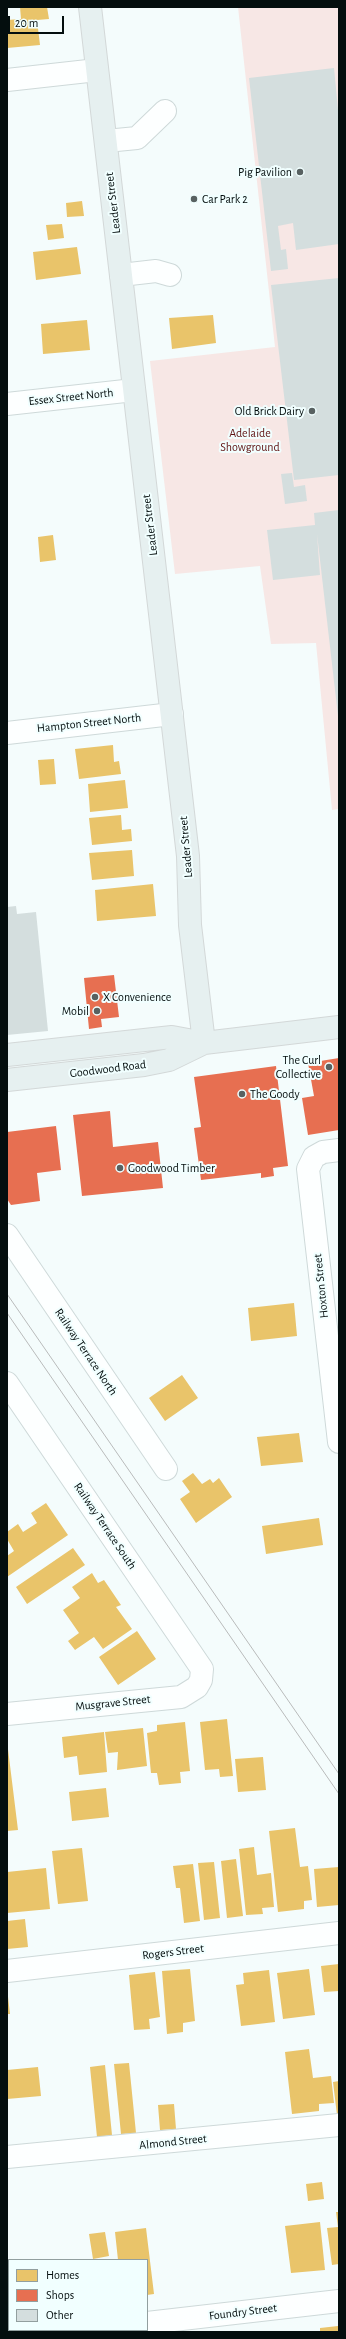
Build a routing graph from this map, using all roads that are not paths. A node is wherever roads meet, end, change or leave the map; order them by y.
1 (90, 7) edge
2 (98, 70) junction
3 (7, 80) edge
4 (165, 111) dead end
5 (106, 141) junction
6 (121, 275) junction
7 (170, 276) dead end
8 (134, 390) junction
9 (7, 404) edge
10 (172, 714) junction
11 (7, 733) edge
12 (339, 1027) edge
13 (204, 1043) junction
14 (7, 1055) edge
15 (7, 1080) edge
16 (339, 1150) edge
17 (7, 1235) edge
18 (7, 1383) edge
19 (339, 1442) edge
20 (166, 1469) dead end
21 (202, 1669) joint
22 (7, 1714) edge
23 (339, 1933) edge
24 (7, 1971) edge
25 (339, 2125) edge
26 (7, 2157) edge
27 (339, 2301) edge
28 (148, 2323) edge

1 - 2 main road, Leader Street
2 - 3 street
2 - 5 main road, Leader Street
4 - 5 street
5 - 6 main road, Leader Street
6 - 7 street
6 - 8 main road, Leader Street
8 - 9 street, Essex Street North
8 - 10 main road, Leader Street
10 - 11 street, Hampton Street North
10 - 13 main road, Leader Street
12 - 13 main road, Goodwood Road
13 - 14 main road, Goodwood Road
13 - 15 main road, Goodwood Road
16 - 19 street, Hoxton Street
17 - 20 street, Railway Terrace North
18 - 21 street, Railway Terrace South
21 - 22 street, Musgrave Street
23 - 24 street, Rogers Street
25 - 26 street, Almond Street
27 - 28 street, Foundry Street

